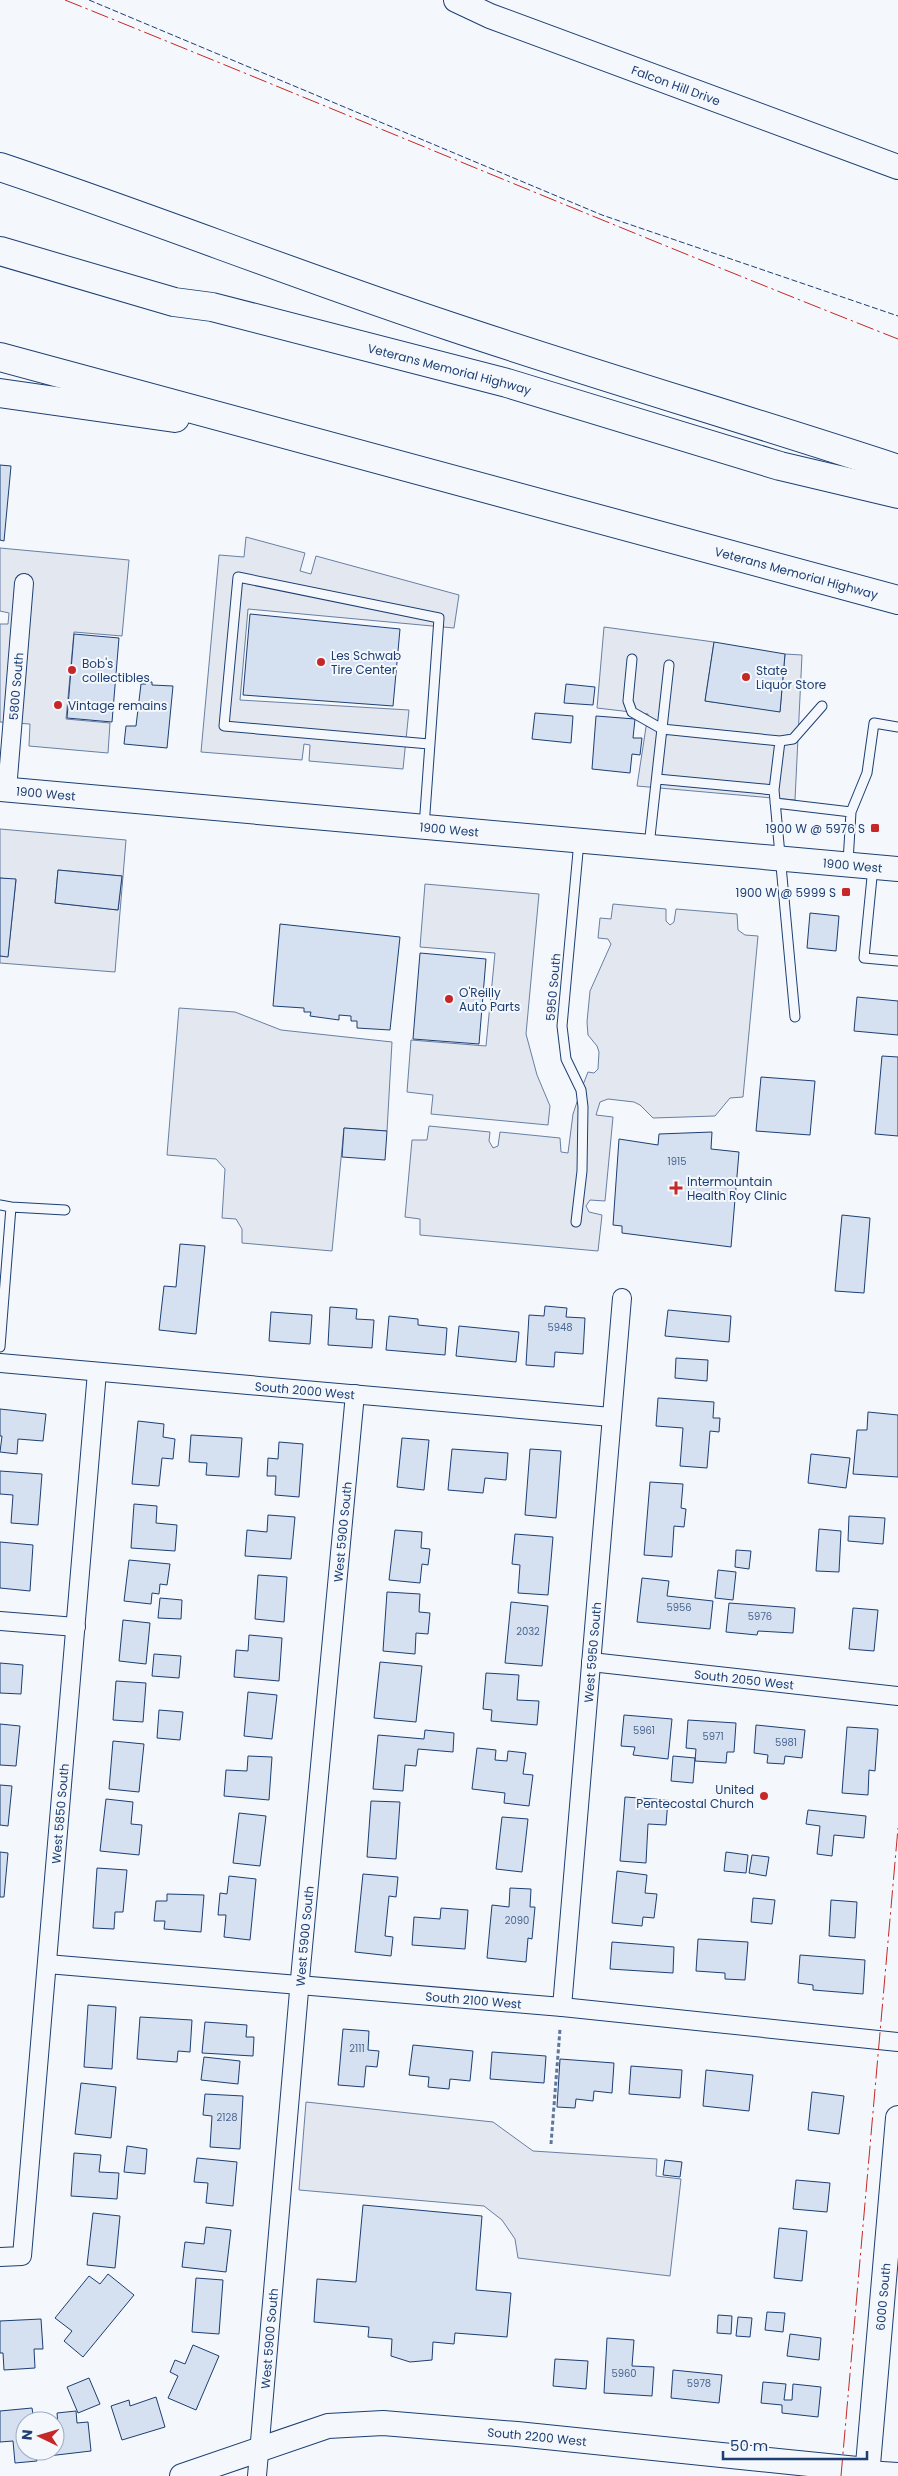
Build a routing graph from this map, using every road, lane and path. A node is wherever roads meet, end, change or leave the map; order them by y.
1 (456, 0) edge
2 (0, 150) edge
3 (897, 165) edge
4 (0, 166) edge
5 (100, 200) junction
6 (0, 251) edge
7 (0, 357) edge
8 (0, 393) edge
9 (276, 431) junction
10 (898, 469) edge
11 (898, 494) edge
12 (24, 583) dead end
13 (898, 600) edge
14 (632, 659) dead end
15 (668, 665) dead end
16 (822, 706) dead end
17 (898, 728) edge
18 (662, 729) junction
19 (780, 741) junction
20 (429, 744) junction
21 (657, 779) junction
22 (3, 789) edge
23 (774, 790) junction
24 (775, 803) junction
25 (851, 812) junction
26 (424, 827) junction
27 (579, 841) junction
28 (649, 847) junction
29 (781, 858) junction
30 (848, 864) junction
31 (873, 866) junction
32 (898, 869) edge
33 (898, 961) edge
34 (795, 1017) dead end
35 (0, 1205) edge
36 (11, 1207) junction
37 (65, 1210) dead end
38 (576, 1222) dead end
39 (622, 1298) dead end
40 (0, 1347) edge
41 (0, 1363) edge
42 (97, 1372) junction
43 (355, 1394) junction
44 (611, 1417) junction
45 (0, 1621) edge
46 (76, 1627) junction
47 (590, 1662) junction
48 (898, 1696) edge
49 (47, 1964) junction
50 (300, 1986) junction
51 (562, 2007) junction
52 (560, 2030) dead end
53 (898, 2042) edge
54 (898, 2118) edge
55 (551, 2144) dead end
56 (0, 2257) edge
57 (260, 2449) junction
58 (898, 2472) edge
59 (867, 2473) edge
60 (182, 2476) edge
61 (257, 2476) edge

1 - 3 main road, Falcon Hill Drive
2 - 5 highway
4 - 5 highway
5 - 10 highway
6 - 11 highway, Veterans Memorial Highway
7 - 9 highway, Veterans Memorial Highway
8 - 9 highway
9 - 13 highway, Veterans Memorial Highway
12 - 22 street, 5800 South
14 - 18 lane
15 - 18 lane
16 - 19 lane
17 - 25 lane
18 - 19 lane
18 - 21 lane
19 - 23 lane
20 - 20 lane
20 - 26 lane
21 - 23 lane
21 - 28 lane
22 - 26 main road, 1900 West
23 - 24 lane
24 - 25 lane
24 - 29 lane
25 - 30 lane
26 - 27 main road, 1900 West
27 - 28 main road, 1900 West
27 - 38 lane, 5950 South
28 - 29 main road, 1900 West
29 - 30 main road, 1900 West
29 - 34 lane
30 - 31 main road, 1900 West
31 - 32 main road, 1900 West
31 - 33 lane
35 - 36 lane
36 - 37 lane
36 - 40 lane
39 - 44 street, West 5950 South
41 - 42 street, South 2000 West
42 - 43 street, South 2000 West
42 - 46 street, West 5850 South
43 - 44 street, South 2000 West
43 - 50 street, West 5900 South
44 - 47 street, West 5950 South
45 - 46 street
46 - 49 street, West 5850 South
47 - 48 street, South 2050 West
47 - 51 street, West 5950 South
49 - 50 street, South 2100 West
49 - 56 street, West 5850 South
50 - 51 street, South 2100 West
50 - 57 street, West 5900 South
51 - 53 street, South 2100 West
52 - 55 path
54 - 59 main road, 6000 South
57 - 59 main road, South 2200 West
57 - 60 main road, South 2200 West
57 - 61 street, West 5900 South
58 - 59 street, South 2200 West

